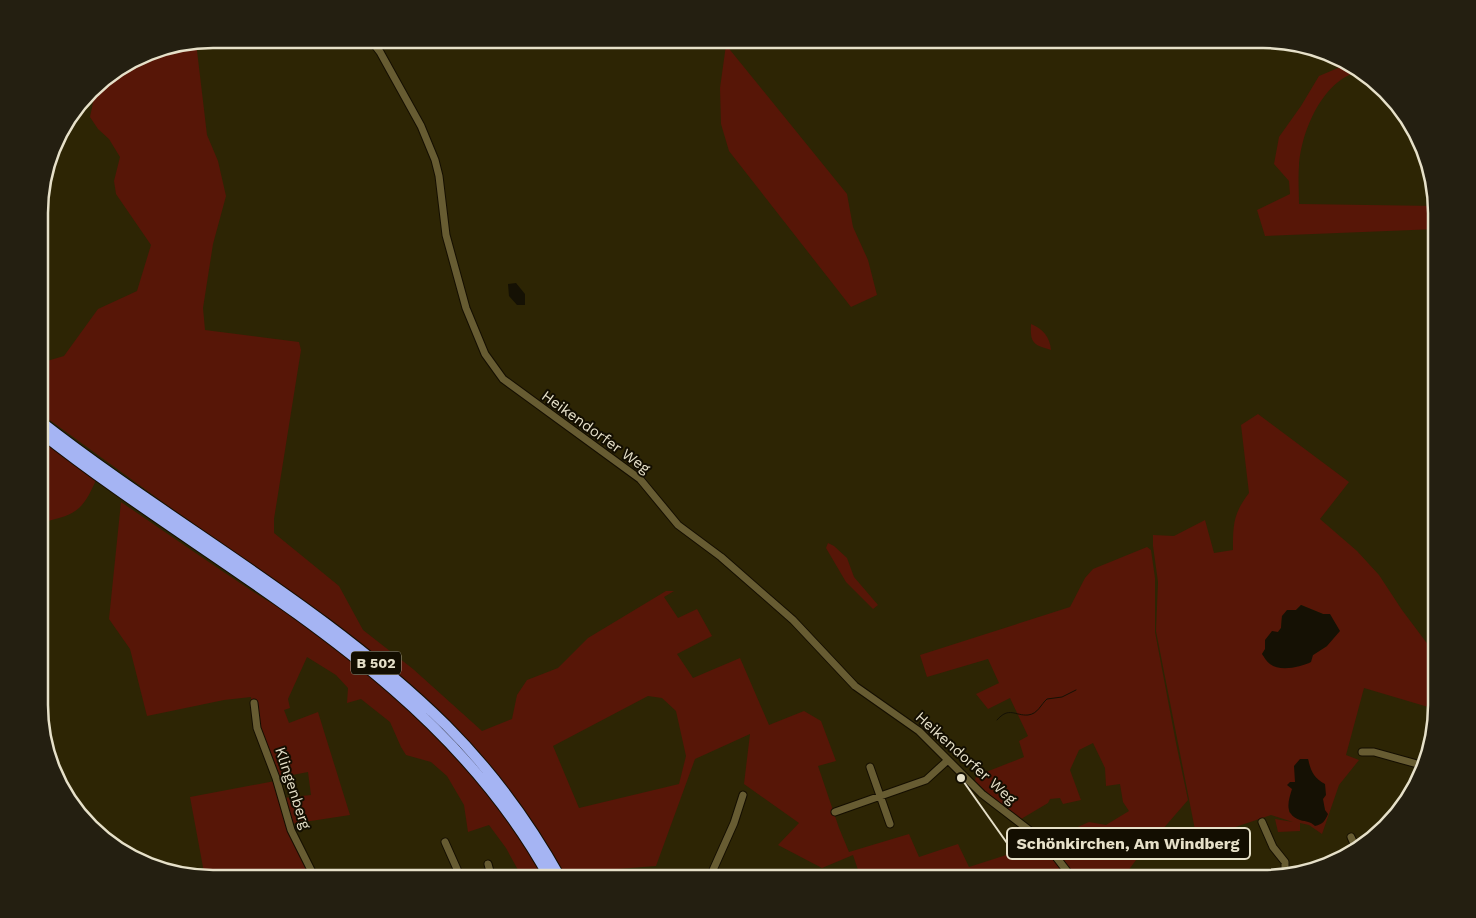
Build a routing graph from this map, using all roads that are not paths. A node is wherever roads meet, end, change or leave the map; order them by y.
1 (377, 48) edge
2 (48, 427) edge
3 (48, 437) edge
4 (136, 497) junction
5 (254, 703) dead end
6 (1362, 752) dead end
7 (948, 760) junction
8 (1418, 764) edge
9 (870, 767) dead end
10 (743, 795) dead end
11 (880, 797) junction
12 (835, 812) dead end
13 (1262, 822) dead end
14 (890, 824) dead end
15 (1351, 837) dead end
16 (445, 842) dead end
17 (1354, 843) edge
18 (488, 864) dead end
19 (1285, 869) edge
20 (1066, 870) edge
21 (311, 871) edge
22 (458, 871) edge
23 (490, 871) edge
24 (545, 871) edge
25 (556, 871) edge
26 (713, 871) edge

1 - 7 street, Heikendorfer Weg
2 - 4 highway, B 502
3 - 4 highway, B 502
4 - 24 highway, B 502
4 - 25 highway, B 502
5 - 21 street, Klingenberg
6 - 8 street
7 - 11 street
7 - 20 street, Heikendorfer Weg
9 - 11 street
10 - 26 street
11 - 12 street
11 - 14 street
13 - 19 street
15 - 17 street
16 - 22 street
18 - 23 street

